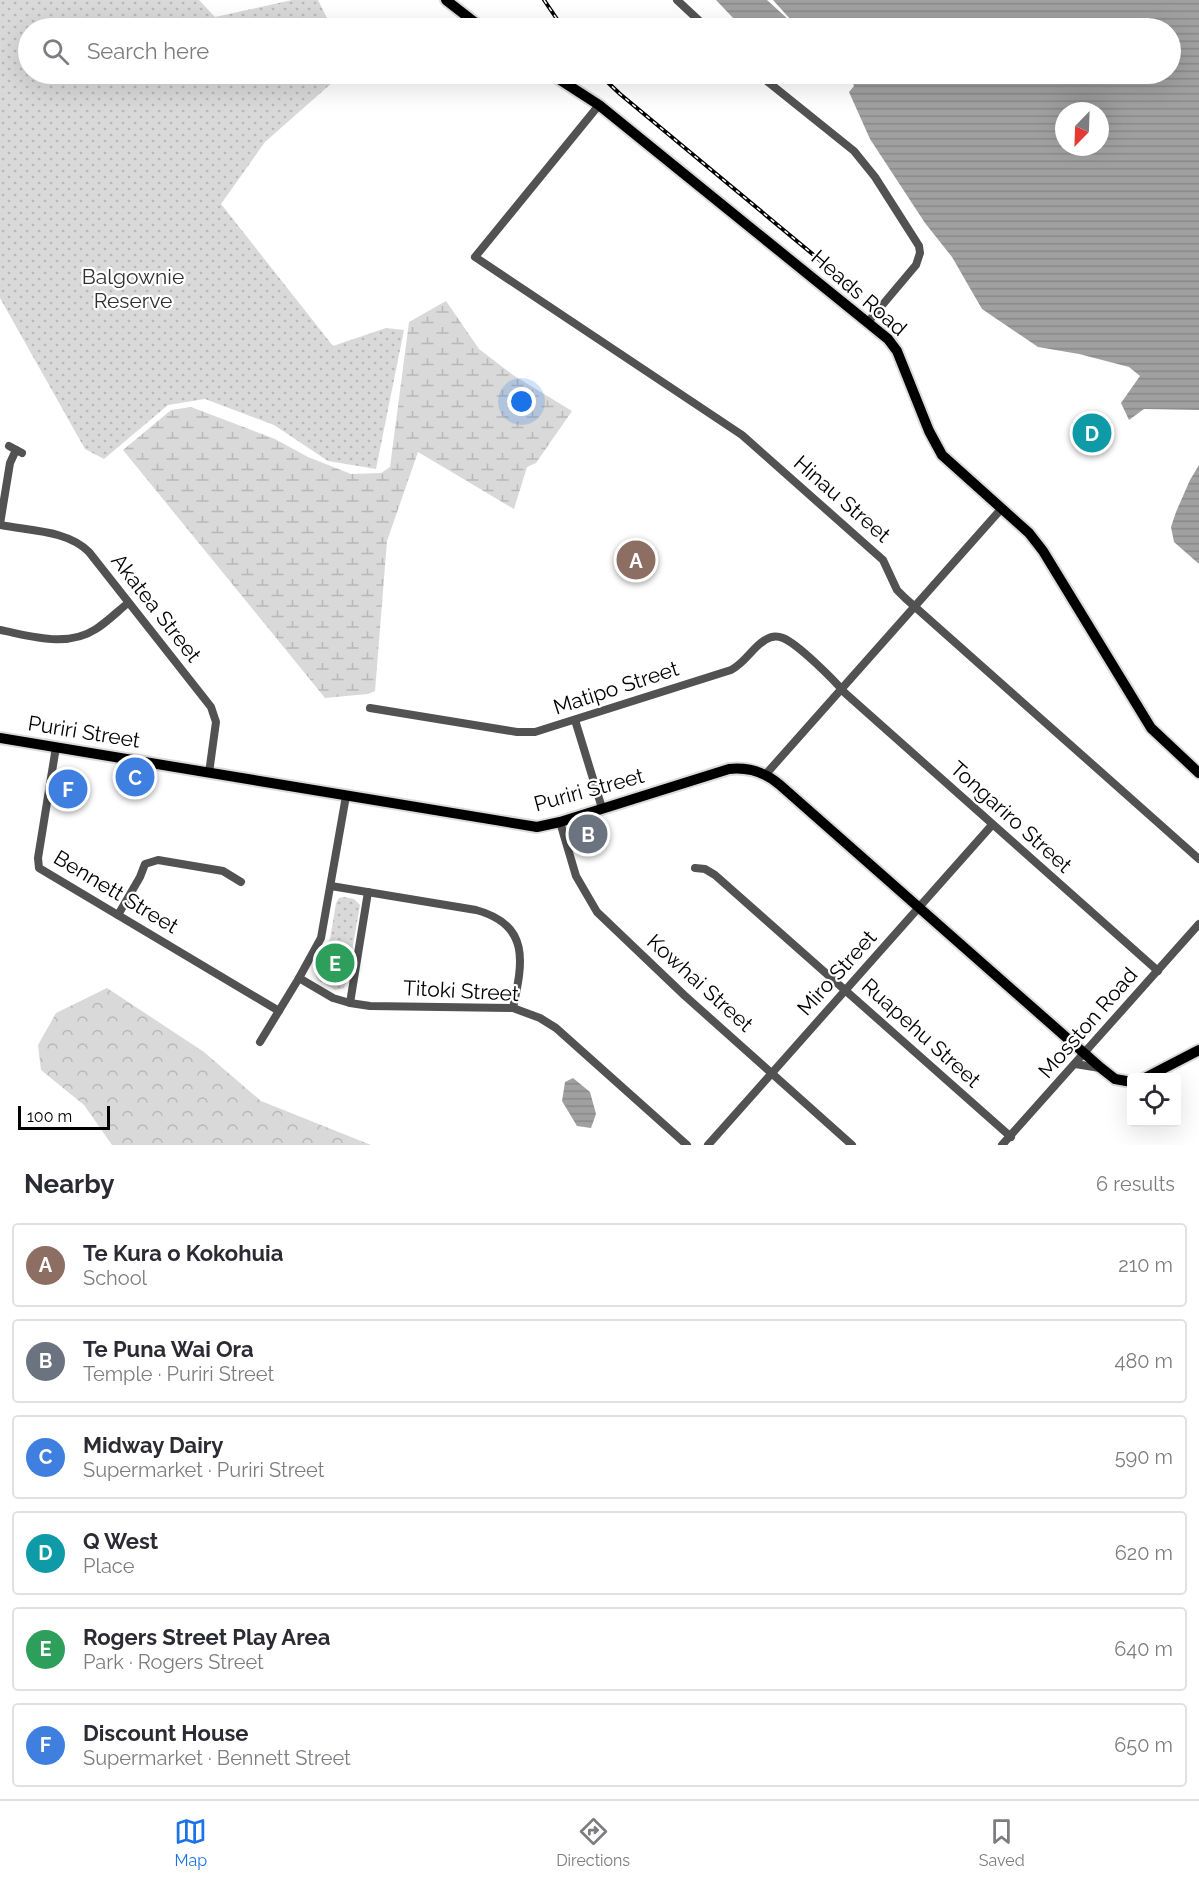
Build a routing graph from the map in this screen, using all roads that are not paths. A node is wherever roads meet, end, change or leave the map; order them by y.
1 (446, 0) edge
2 (677, 0) edge
3 (469, 18) edge
4 (696, 18) edge
5 (566, 84) edge
6 (770, 84) edge
7 (599, 105) junction
8 (868, 322) junction
9 (16, 450) dead end
10 (1002, 508) junction
11 (0, 525) edge
12 (129, 603) junction
13 (914, 607) junction
14 (0, 630) edge
15 (841, 689) junction
16 (370, 708) dead end
17 (575, 720) junction
18 (0, 738) edge
19 (56, 747) junction
20 (209, 773) junction
21 (1199, 773) edge
22 (766, 774) junction
23 (346, 796) junction
24 (602, 808) junction
25 (560, 822) junction
26 (993, 825) junction
27 (1199, 860) edge
28 (695, 868) dead end
29 (241, 882) dead end
30 (330, 886) junction
31 (368, 892) junction
32 (919, 907) junction
33 (118, 915) junction
34 (1199, 924) edge
35 (1158, 971) junction
36 (299, 978) junction
37 (846, 990) junction
38 (350, 1004) junction
39 (513, 1008) junction
40 (279, 1011) junction
41 (260, 1042) dead end
42 (1199, 1050) edge
43 (1085, 1054) junction
44 (1076, 1064) junction
45 (1101, 1068) junction
46 (772, 1073) junction
47 (1153, 1073) edge
48 (1127, 1081) edge
49 (1011, 1137) junction
50 (687, 1145) edge
51 (708, 1145) edge
52 (852, 1145) edge
53 (1002, 1145) edge

1 - 3 main road
2 - 4 street
5 - 7 main road, Heads Road
6 - 8 street
7 - 8 main road, Heads Road
7 - 13 street, Hinau Street
8 - 10 main road, Heads Road
9 - 11 street
10 - 13 street
10 - 21 main road, Heads Road
11 - 12 street, Akatea Street
12 - 14 street
12 - 20 street, Akatea Street
13 - 15 street
13 - 27 street, Hinau Street
15 - 17 street, Matipo Street
15 - 22 street
15 - 26 street, Tongariro Street
16 - 17 street, Matipo Street
17 - 24 street
18 - 19 main road, Puriri Street
19 - 20 main road, Puriri Street
19 - 33 street, Bennett Street
20 - 23 main road, Puriri Street
22 - 24 main road, Puriri Street
22 - 32 main road, Puriri Street
23 - 25 main road, Puriri Street
23 - 30 street
24 - 25 main road, Puriri Street
25 - 46 street, Kowhai Street
26 - 32 street, Miro Street
26 - 35 street, Tongariro Street
28 - 37 street, Ruapehu Street
29 - 33 street
30 - 31 street
30 - 36 street
31 - 38 street
31 - 39 street
32 - 37 street, Miro Street
32 - 43 main road, Puriri Street
33 - 40 street, Bennett Street
34 - 35 street, Mosston Road
35 - 43 street, Mosston Road
36 - 38 street, Titoki Street
36 - 40 street
37 - 46 street, Miro Street
37 - 49 street, Ruapehu Street
38 - 39 street, Titoki Street
39 - 50 street, Titoki Street
40 - 41 street
42 - 47 main road
43 - 44 street, Mosston Road
43 - 45 main road, Puriri Street
44 - 45 street
44 - 49 street, Mosston Road
45 - 48 main road, Puriri Street
46 - 51 street, Miro Street
46 - 52 street, Kowhai Street
49 - 53 street, Mosston Road

